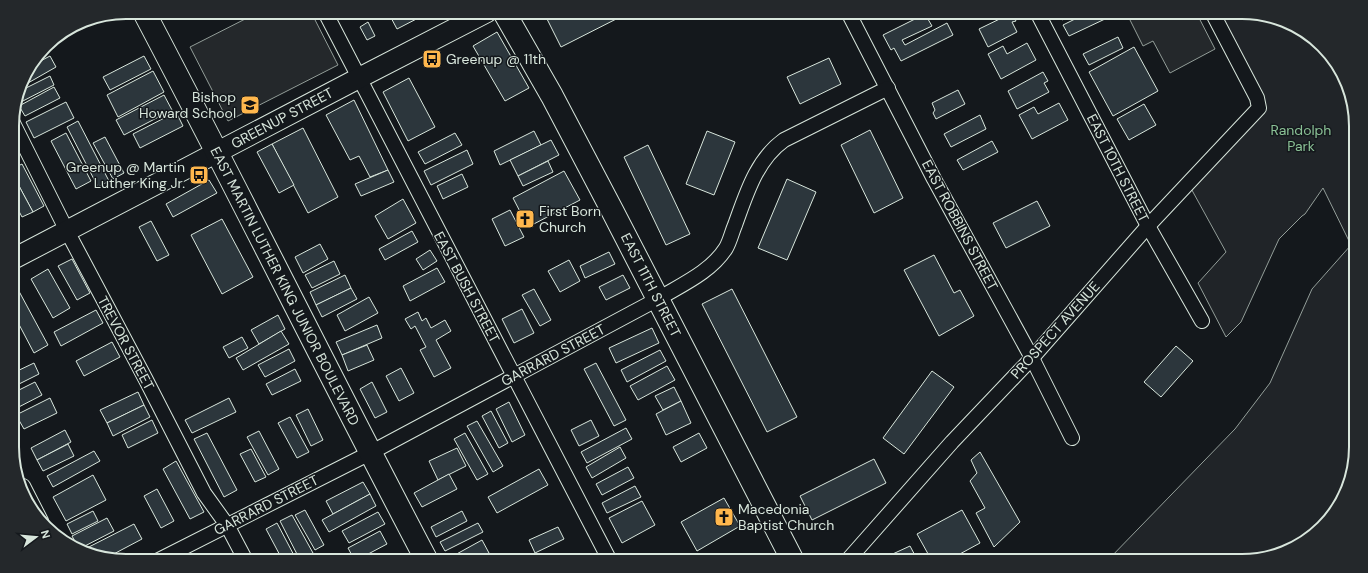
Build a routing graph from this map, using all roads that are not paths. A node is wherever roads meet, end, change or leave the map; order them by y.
1 (148, 19) edge
2 (329, 19) edge
3 (455, 19) edge
4 (508, 19) edge
5 (852, 19) edge
6 (1041, 19) edge
7 (1216, 19) edge
8 (359, 78) junction
9 (888, 88) junction
10 (19, 135) edge
11 (217, 152) junction
12 (1148, 226) junction
13 (67, 231) junction
14 (19, 256) edge
15 (658, 299) junction
16 (1202, 321) dead end
17 (1032, 358) junction
18 (514, 376) junction
19 (1072, 438) dead end
20 (370, 453) junction
21 (227, 525) junction
22 (171, 554) edge
23 (242, 554) edge
24 (423, 554) edge
25 (606, 554) edge
26 (790, 554) edge
27 (853, 554) edge

1 - 11 main road, EAST MARTIN LUTHER KING JUNIOR BOULEVARD
2 - 8 street, EAST BUSH STREET
3 - 8 main road, GREENUP STREET
4 - 15 main road, EAST 11TH STREET
5 - 9 street, EAST ROBBINS STREET
6 - 12 street, EAST 10TH STREET
7 - 12 street, PROSPECT AVENUE
8 - 11 main road, GREENUP STREET
8 - 18 street, EAST BUSH STREET
9 - 15 street, GARRARD STREET
9 - 17 street, EAST ROBBINS STREET
10 - 13 street, TREVOR STREET
11 - 13 main road, GREENUP STREET
11 - 20 main road, EAST MARTIN LUTHER KING JUNIOR BOULEVARD
12 - 16 street, EAST 10TH STREET
12 - 17 street, PROSPECT AVENUE
13 - 14 main road, GREENUP STREET
13 - 21 street, TREVOR STREET
15 - 18 street, GARRARD STREET
15 - 26 main road, EAST 11TH STREET
17 - 19 street, EAST ROBBINS STREET
17 - 27 street, PROSPECT AVENUE
18 - 20 street, GARRARD STREET
18 - 25 street, EAST BUSH STREET
20 - 21 street, GARRARD STREET
20 - 24 main road, EAST MARTIN LUTHER KING JUNIOR BOULEVARD
21 - 22 street, GARRARD STREET
21 - 23 street, TREVOR STREET

